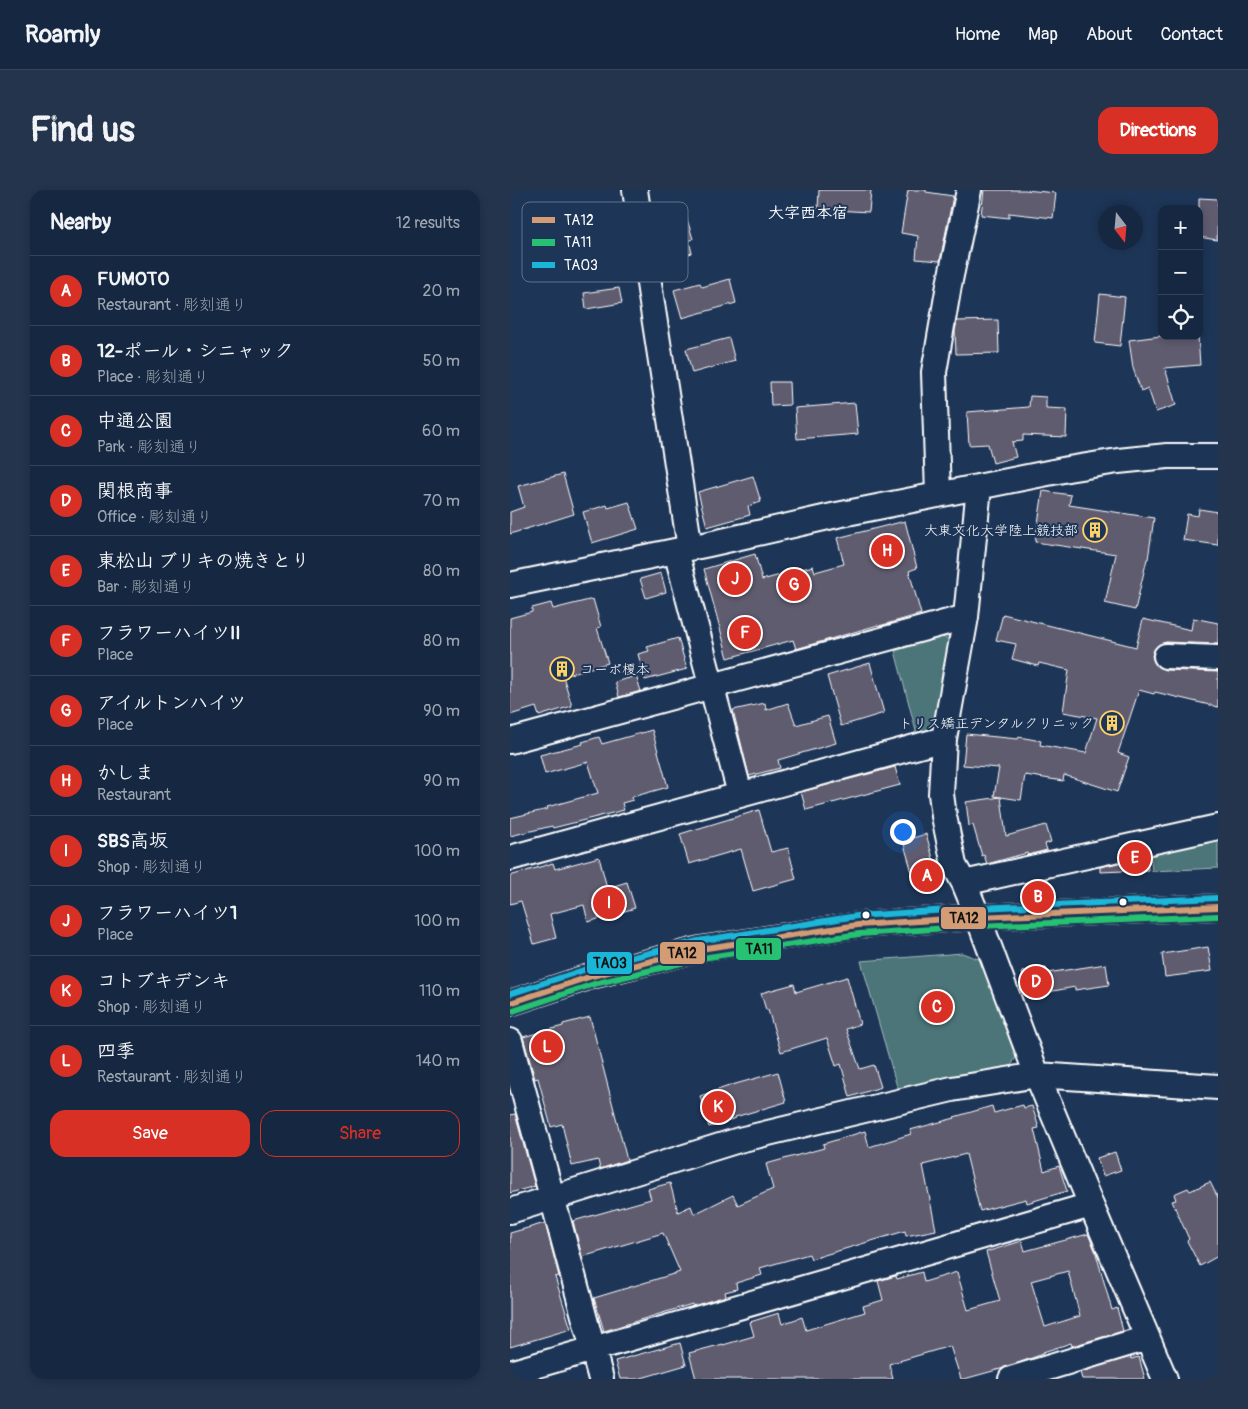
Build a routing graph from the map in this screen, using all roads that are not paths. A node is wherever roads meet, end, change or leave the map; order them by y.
1 (969, 190) edge
2 (649, 282) edge
3 (1217, 453) edge
4 (979, 487) junction
5 (938, 495) junction
6 (683, 549) junction
7 (510, 585) edge
8 (966, 617) junction
9 (1166, 656) dead end
10 (1218, 658) edge
11 (711, 686) junction
12 (944, 739) junction
13 (510, 741) edge
14 (740, 794) junction
15 (1218, 827) edge
16 (510, 858) edge
17 (964, 883) junction
18 (1218, 907) edge
19 (978, 917) junction
20 (510, 1003) edge
21 (510, 1040) edge
22 (1037, 1075) junction
23 (1218, 1088) edge
24 (553, 1198) junction
25 (1091, 1205) junction
26 (510, 1211) edge
27 (1148, 1338) junction
28 (593, 1348) junction
29 (510, 1373) edge
30 (601, 1379) edge
31 (1011, 1379) edge
32 (1165, 1379) edge

1 - 5 street
2 - 6 street
3 - 4 street
4 - 5 street
4 - 8 street
5 - 6 street
6 - 7 street
6 - 11 street
8 - 11 street
8 - 12 street
9 - 10 street
11 - 13 street
11 - 14 street
12 - 14 street
12 - 17 street
14 - 16 street
15 - 17 street
17 - 19 street
18 - 19 street
19 - 20 street
19 - 22 street
21 - 24 street
22 - 23 street
22 - 24 street
22 - 25 street
24 - 26 street
24 - 28 street
25 - 27 street
25 - 28 street
27 - 31 street
27 - 32 street
28 - 29 street
28 - 30 street

